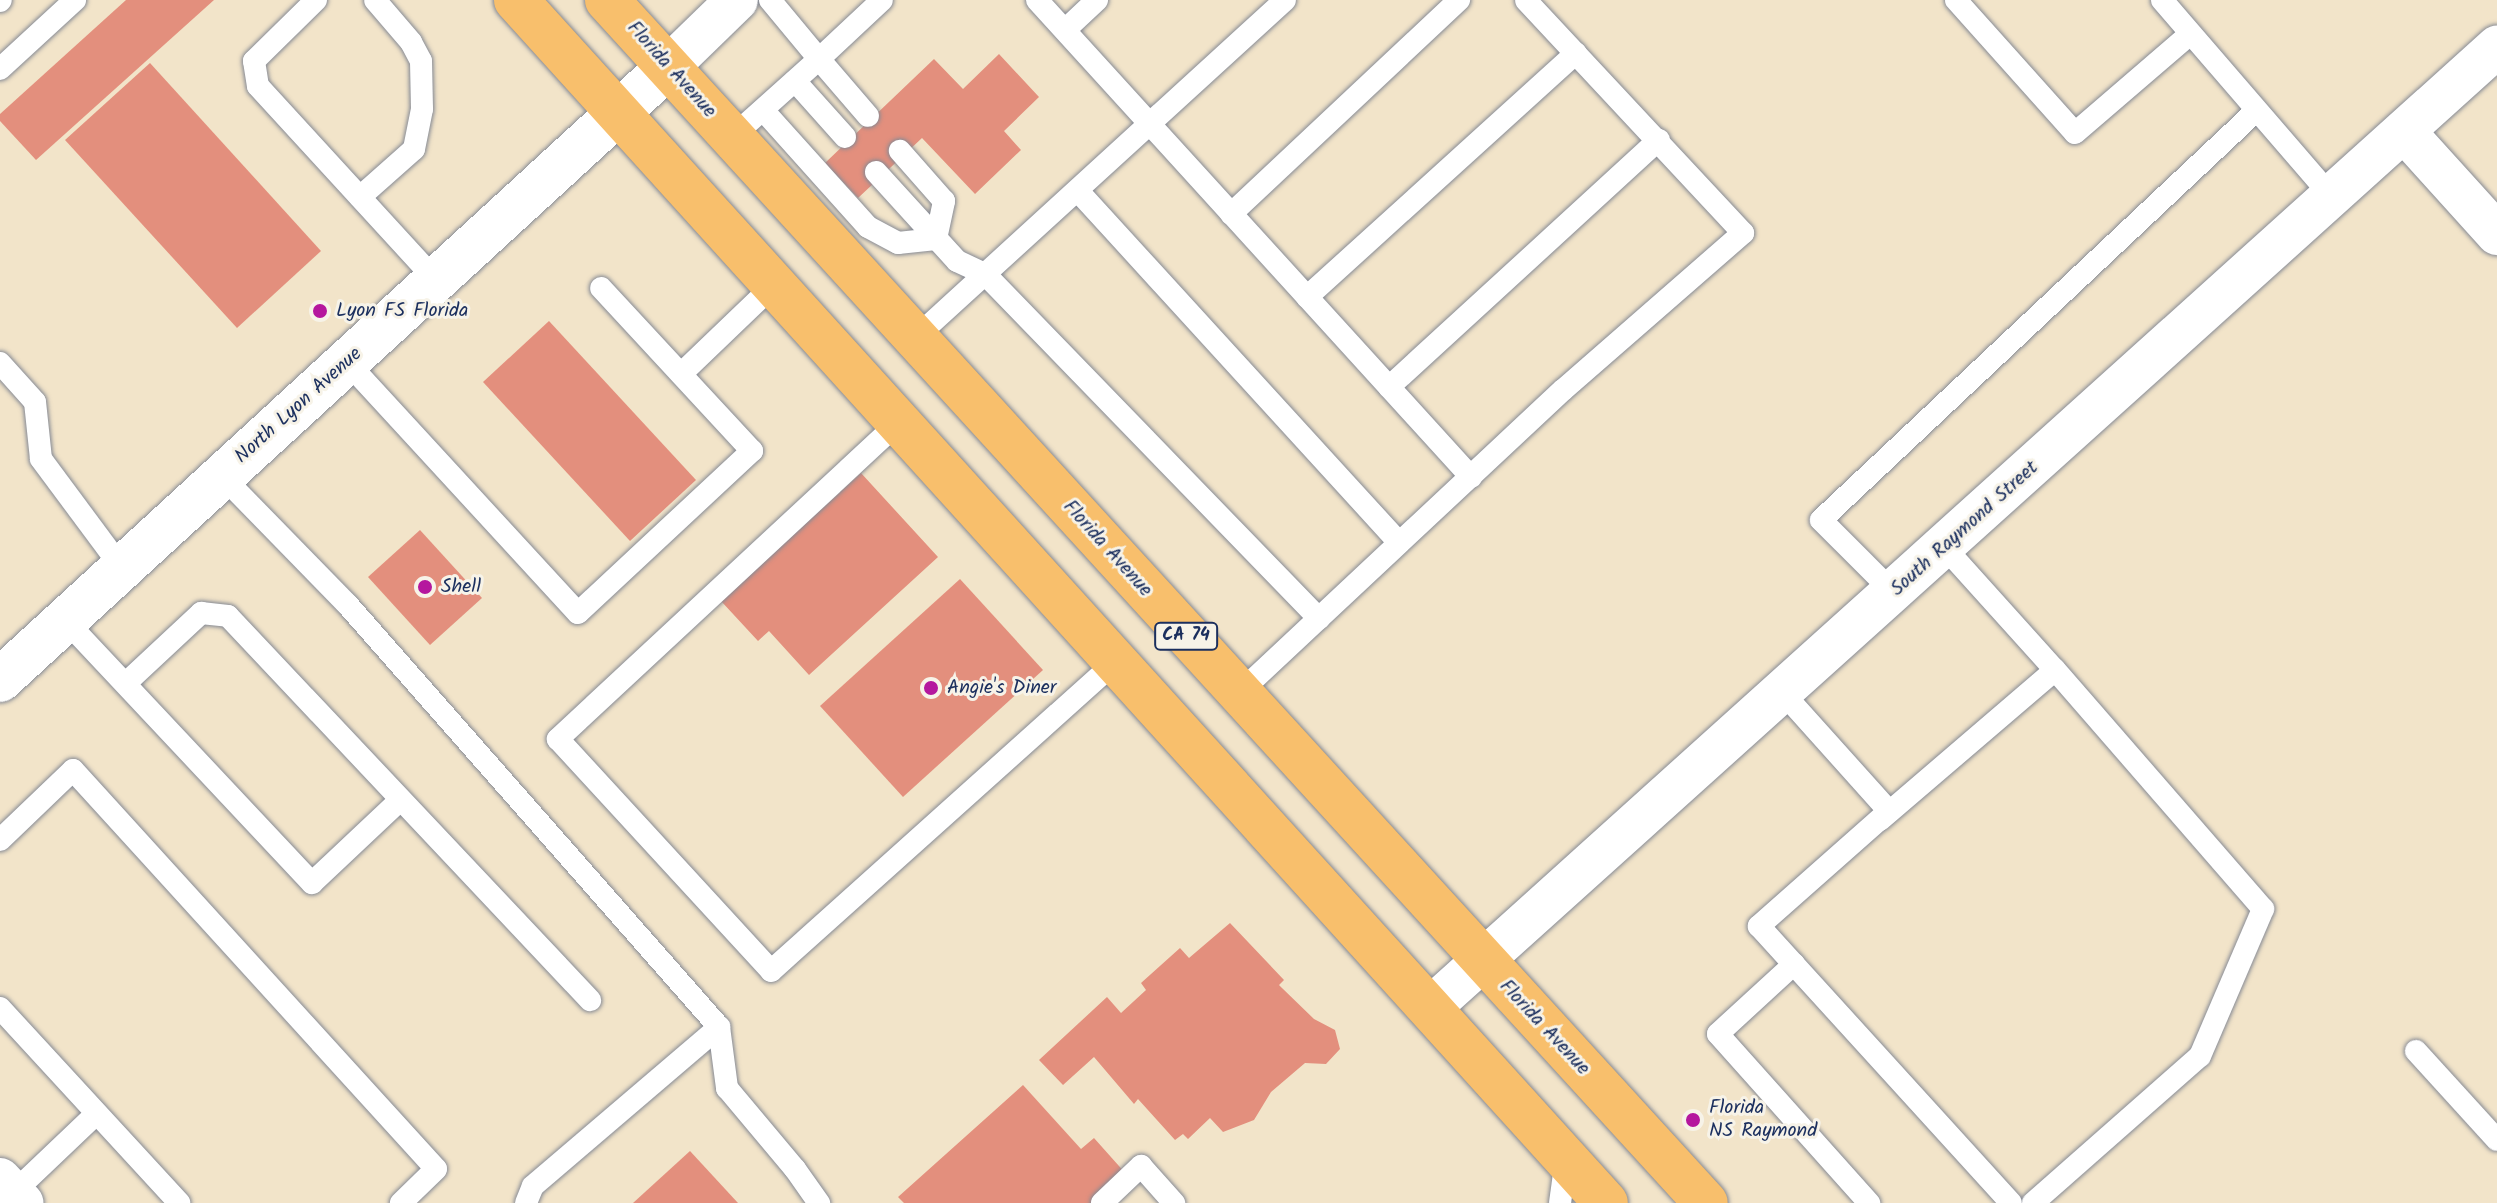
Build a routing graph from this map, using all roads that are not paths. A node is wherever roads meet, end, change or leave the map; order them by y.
1 (75, 0) edge
2 (316, 0) edge
3 (375, 0) edge
4 (516, 0) edge
5 (607, 0) edge
6 (737, 0) edge
7 (770, 0) edge
8 (882, 0) edge
9 (1037, 0) edge
10 (1097, 0) edge
11 (1285, 0) edge
12 (1459, 0) edge
13 (1526, 0) edge
14 (1956, 0) edge
15 (2162, 0) edge
16 (1065, 30) junction
17 (2190, 34) junction
18 (2497, 47) edge
19 (1576, 53) junction
20 (819, 59) junction
21 (668, 67) junction
22 (0, 69) edge
23 (795, 81) junction
24 (2257, 110) junction
25 (619, 113) junction
26 (868, 116) dead end
27 (748, 124) junction
28 (1149, 124) junction
29 (2404, 131) junction
30 (845, 137) dead end
31 (1659, 140) junction
32 (900, 151) dead end
33 (876, 172) dead end
34 (1078, 191) junction
35 (360, 197) junction
36 (2332, 197) junction
37 (1231, 214) junction
38 (2497, 234) edge
39 (936, 239) junction
40 (985, 274) junction
41 (436, 280) junction
42 (775, 284) junction
43 (601, 288) dead end
44 (1307, 297) junction
45 (915, 338) junction
46 (347, 362) junction
47 (0, 363) edge
48 (681, 374) junction
49 (1389, 387) junction
50 (899, 422) junction
51 (222, 476) junction
52 (1471, 477) junction
53 (1399, 542) junction
54 (1945, 548) junction
55 (122, 568) junction
56 (1894, 593) junction
57 (1319, 619) junction
58 (65, 620) junction
59 (1116, 661) junction
60 (2055, 670) junction
61 (0, 680) edge
62 (126, 683) junction
63 (1239, 693) junction
64 (1783, 693) junction
65 (399, 801) junction
66 (1868, 830) junction
67 (0, 840) edge
68 (1482, 961) junction
69 (1794, 964) junction
70 (590, 1000) dead end
71 (1431, 1007) junction
72 (0, 1008) edge
73 (719, 1027) junction
74 (2416, 1051) dead end
75 (96, 1114) junction
76 (2497, 1140) edge
77 (1566, 1158) junction
78 (12, 1192) edge
79 (530, 1194) edge
80 (179, 1203) edge
81 (401, 1203) edge
82 (511, 1203) edge
83 (819, 1203) edge
84 (1102, 1203) edge
85 (1174, 1203) edge
86 (1560, 1203) edge
87 (1606, 1203) edge
88 (1706, 1203) edge
89 (1869, 1203) edge
90 (2011, 1203) edge
91 (2033, 1203) edge

1 - 22 lane
2 - 35 lane
3 - 35 lane
4 - 25 main road
5 - 21 main road, Florida Avenue / CA 74
6 - 21 street
7 - 20 lane
8 - 20 lane
9 - 16 lane
10 - 16 lane
11 - 28 lane
12 - 37 lane
13 - 19 lane
14 - 17 lane
15 - 17 lane
16 - 28 lane
17 - 24 lane
18 - 29 street, South Raymond Street
19 - 31 lane
19 - 44 lane
20 - 23 lane
20 - 26 lane
21 - 25 street, North Lyon Avenue
21 - 27 main road, Florida Avenue / CA 74
23 - 27 lane
23 - 30 lane
24 - 36 lane
24 - 56 lane
25 - 41 street, North Lyon Avenue
25 - 42 main road
27 - 39 lane
27 - 45 main road, Florida Avenue / CA 74
28 - 34 lane
28 - 37 lane
29 - 36 street, South Raymond Street
29 - 38 street
31 - 49 lane
31 - 52 lane
32 - 39 lane
33 - 39 lane
34 - 40 lane
34 - 53 lane
35 - 41 lane
36 - 54 street, South Raymond Street
37 - 44 lane
39 - 40 lane
40 - 45 lane
40 - 57 lane
41 - 46 street, North Lyon Avenue
42 - 48 lane
42 - 50 main road
43 - 48 lane
44 - 49 lane
45 - 63 main road, Florida Avenue / CA 74
46 - 48 lane
46 - 51 street, North Lyon Avenue
47 - 55 lane
49 - 52 lane
50 - 59 main road
50 - 59 lane
51 - 55 street, North Lyon Avenue
51 - 73 lane
52 - 53 lane
53 - 57 lane
54 - 56 street, South Raymond Street
54 - 60 lane
55 - 58 street, North Lyon Avenue
56 - 64 street, South Raymond Street
57 - 63 lane
58 - 61 street, North Lyon Avenue
58 - 62 lane
59 - 71 main road
60 - 66 lane
60 - 91 lane
62 - 65 lane
62 - 65 lane
63 - 68 main road, Florida Avenue / CA 74
64 - 66 lane
64 - 68 street, South Raymond Street
65 - 70 lane
66 - 69 lane
67 - 81 lane
68 - 71 street, South Raymond Street
68 - 88 main road, Florida Avenue / CA 74
69 - 89 lane
69 - 90 lane
71 - 77 main road
72 - 75 lane
73 - 79 lane
73 - 83 lane
74 - 76 lane
75 - 78 lane
75 - 80 lane
77 - 86 lane
77 - 87 main road
79 - 82 lane
84 - 85 lane

